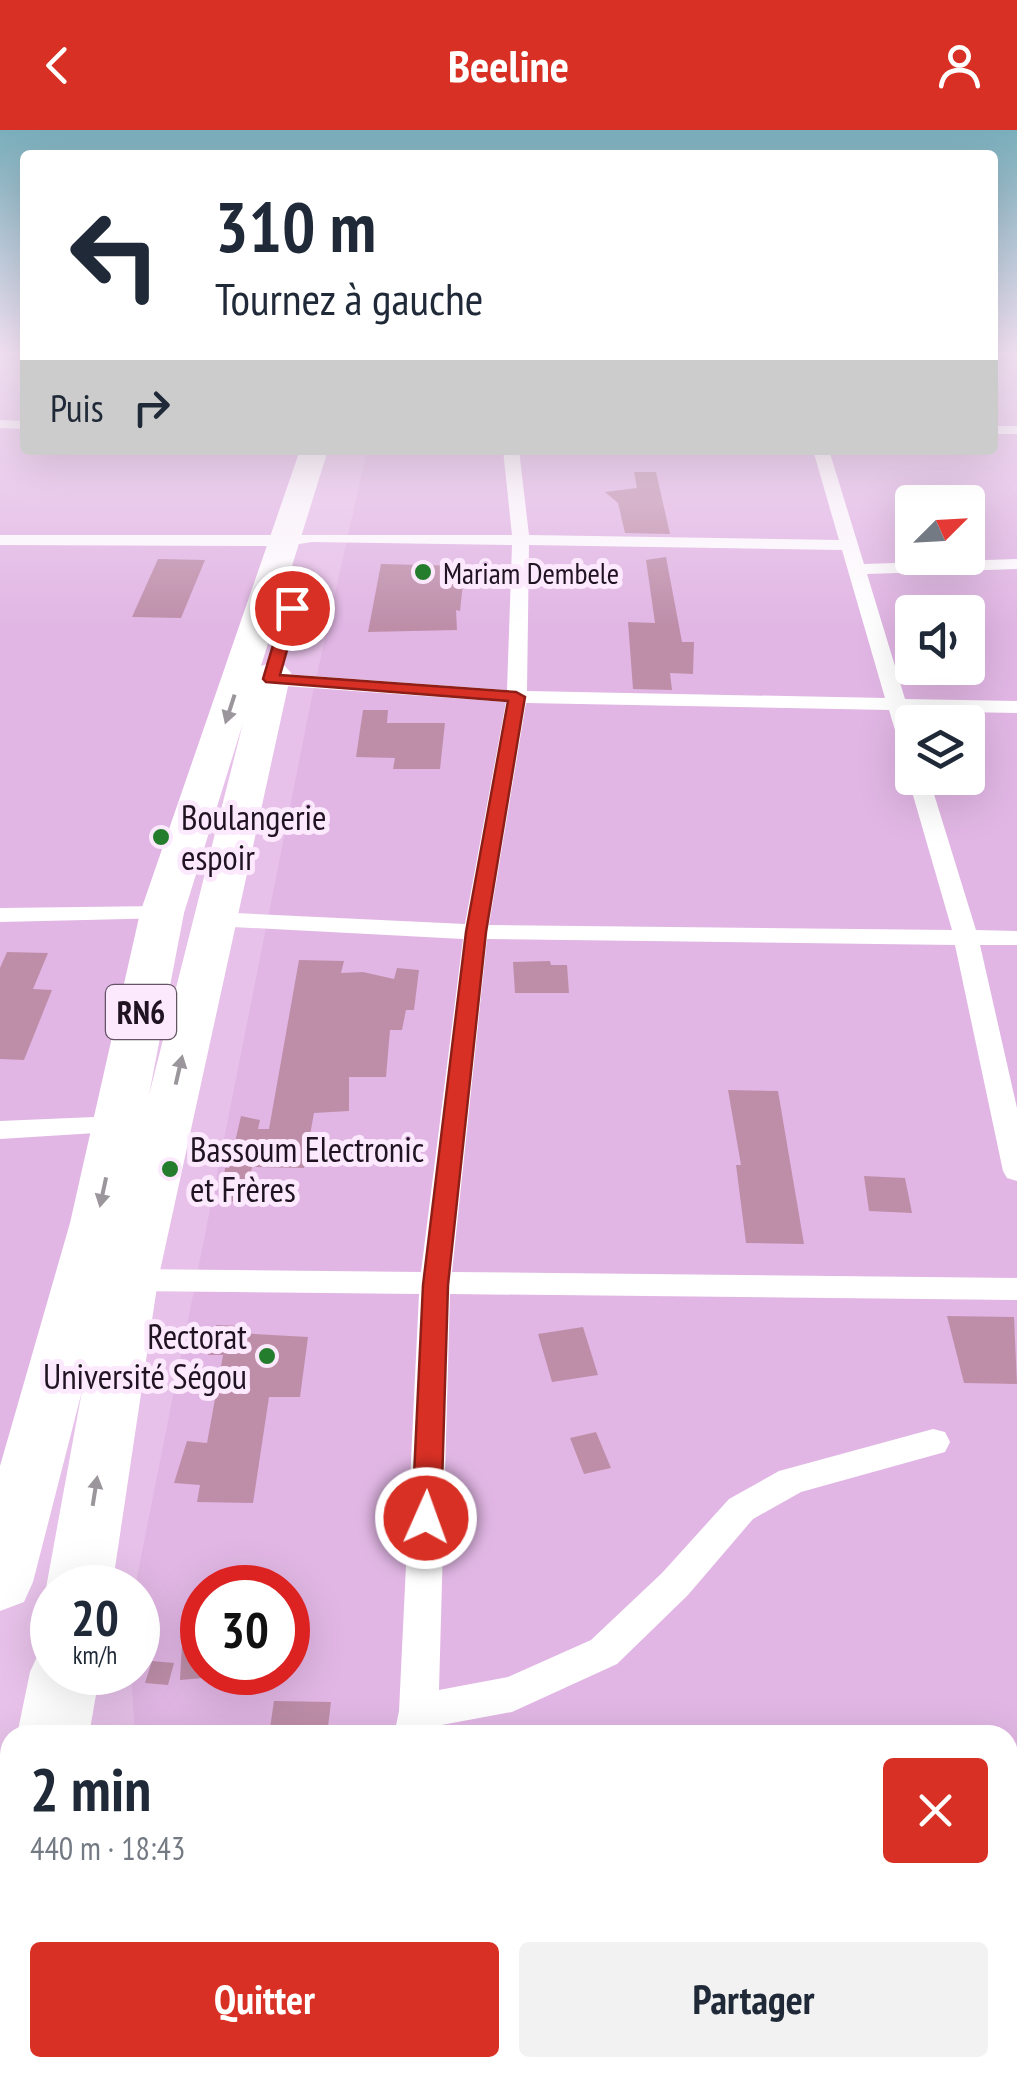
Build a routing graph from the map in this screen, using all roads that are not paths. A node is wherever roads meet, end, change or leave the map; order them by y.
1 (313, 455) edge
2 (339, 455) edge
3 (512, 455) edge
4 (823, 455) edge
5 (299, 539) junction
6 (0, 540) edge
7 (520, 540) junction
8 (850, 545) junction
9 (1017, 564) edge
10 (858, 569) junction
11 (271, 679) junction
12 (516, 697) junction
13 (898, 704) junction
14 (1017, 707) edge
15 (924, 795) edge
16 (162, 913) junction
17 (0, 915) edge
18 (214, 919) junction
19 (476, 932) junction
20 (966, 937) junction
21 (1017, 938) edge
22 (118, 1125) junction
23 (0, 1130) edge
24 (1017, 1170) edge
25 (130, 1280) junction
26 (436, 1285) junction
27 (1017, 1289) edge
28 (934, 1442) dead end
29 (83, 1565) edge
30 (0, 1582) edge
31 (61, 1695) edge
32 (416, 1723) edge
33 (55, 1725) edge

1 - 5 highway, RN6
2 - 5 highway, RN6
3 - 7 street
4 - 8 street
5 - 6 street
5 - 7 street
5 - 11 highway, RN6
5 -> 16 highway, RN6
7 - 8 street
7 - 12 street
8 - 10 street
9 - 10 street
10 - 13 street
11 - 12 street
11 - 18 highway, RN6
12 - 13 street
12 - 19 street
13 - 14 street
15 - 20 street
16 - 17 street
16 - 22 highway, RN6
18 - 19 street
25 -> 18 highway, RN6
19 - 20 street
19 - 26 street
20 - 21 street
20 - 24 street
22 - 23 street
22 -> 30 highway, RN6
25 - 26 street
29 -> 25 highway, RN6
26 - 27 street
26 - 32 street
28 - 32 street
31 - 33 highway

